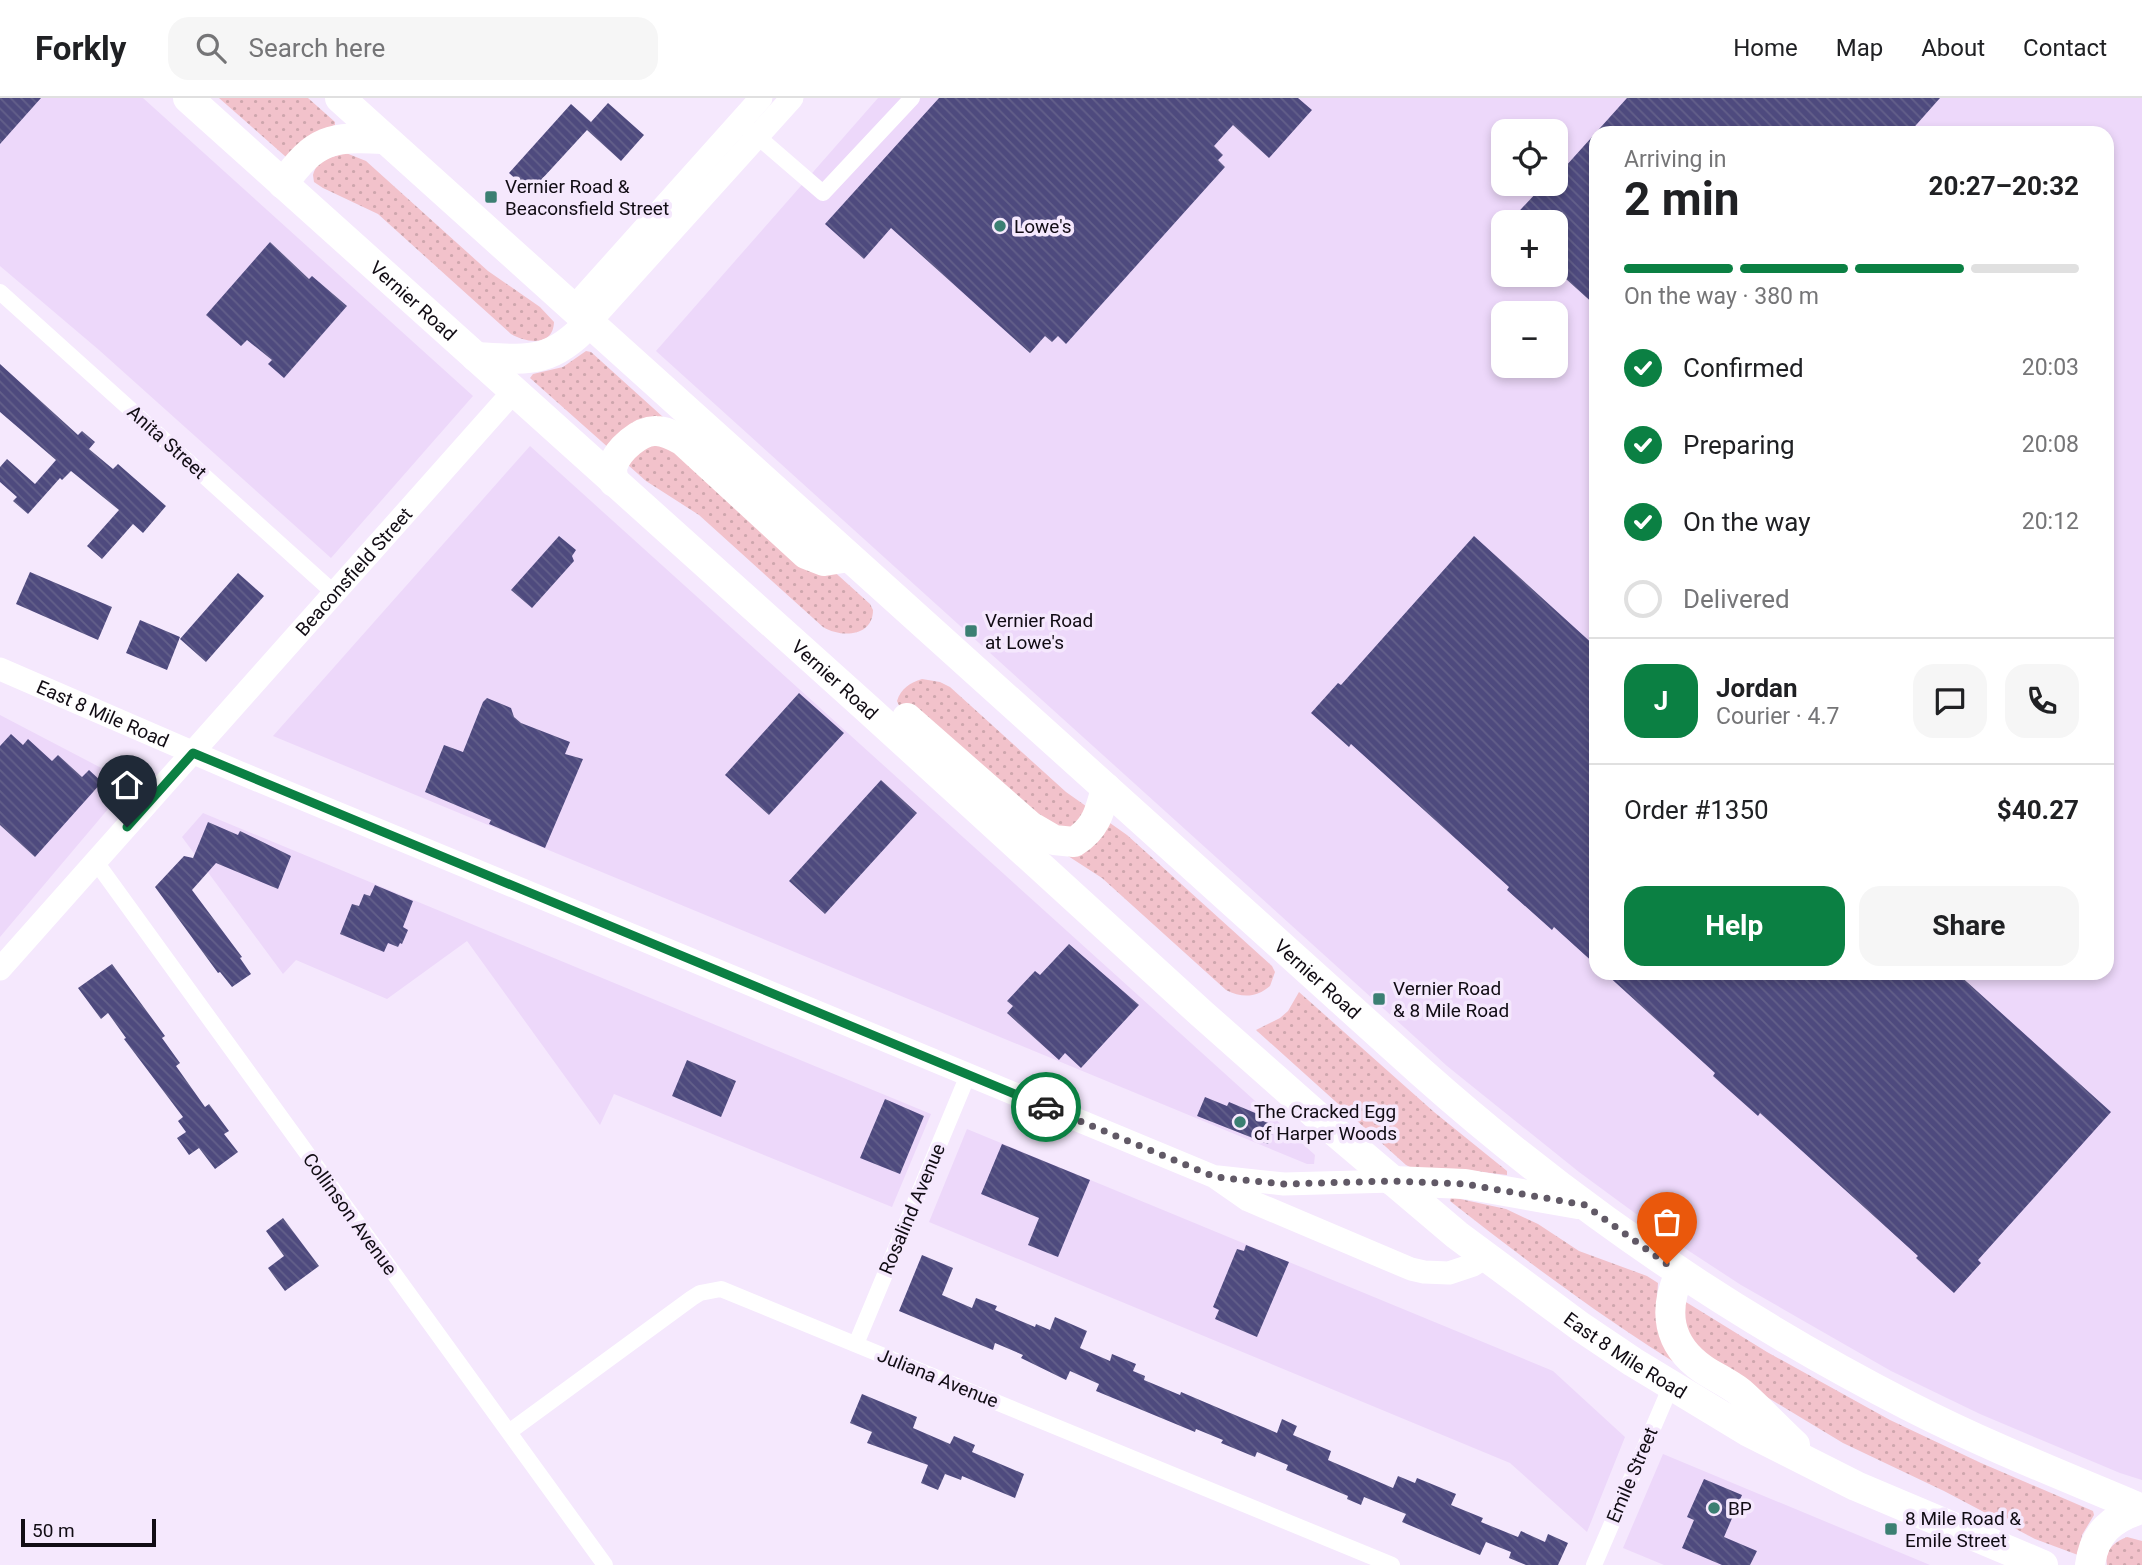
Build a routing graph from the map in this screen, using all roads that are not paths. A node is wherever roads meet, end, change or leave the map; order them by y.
1 (188, 98) edge
2 (340, 98) edge
3 (761, 98) edge
4 (792, 98) edge
5 (912, 98) edge
6 (741, 121) junction
7 (758, 137) junction
8 (384, 139) junction
9 (283, 184) junction
10 (0, 292) edge
11 (581, 316) junction
12 (476, 357) junction
13 (514, 391) junction
14 (614, 482) junction
15 (849, 557) junction
16 (333, 593) junction
17 (0, 669) edge
18 (870, 711) junction
19 (193, 753) junction
20 (1106, 788) junction
21 (96, 862) junction
22 (0, 969) edge
23 (968, 1075) junction
24 (1215, 1177) junction
25 (1393, 1181) junction
26 (1585, 1205) junction
27 (1486, 1257) junction
28 (1680, 1273) junction
29 (856, 1344) junction
30 (1671, 1385) junction
31 (509, 1432) junction
32 (1821, 1469) junction
33 (2141, 1509) edge
34 (605, 1565) edge
35 (1392, 1565) edge
36 (1594, 1565) edge
37 (2043, 1565) edge
38 (2090, 1565) edge

1 - 9 highway, Vernier Road
2 - 8 highway, Vernier Road
3 - 6 street
4 - 7 street
5 - 7 street
6 - 7 street
6 - 11 street
7 - 11 street
8 - 9 highway
8 - 11 highway, Vernier Road
9 - 12 highway, Vernier Road
10 - 16 street, Anita Street
11 - 12 highway
11 - 15 highway, Vernier Road
12 - 13 highway, Vernier Road
13 - 14 highway, Vernier Road
13 - 16 street, Beaconsfield Street
14 - 15 highway
14 - 18 highway, Vernier Road
15 - 20 highway, Vernier Road
16 - 19 street, Beaconsfield Street
17 - 19 street, East 8 Mile Road
18 - 20 highway
18 - 25 highway, Vernier Road
19 - 21 street, Beaconsfield Street
19 - 23 street, East 8 Mile Road
20 - 26 highway, Vernier Road
21 - 22 street, Beaconsfield Street
21 - 31 street, Collinson Avenue
23 - 24 street, East 8 Mile Road
23 - 29 street, Rosalind Avenue
24 - 25 street, East 8 Mile Road
24 - 27 street, East 8 Mile Road
25 - 26 highway
25 - 27 highway, Vernier Road
26 - 28 highway
27 - 30 highway, East 8 Mile Road
28 - 32 highway
28 - 33 highway
29 - 31 street, Juliana Avenue
29 - 35 street, Juliana Avenue
30 - 32 highway, East 8 Mile Road
30 - 36 street, Emile Street
31 - 34 street, Collinson Avenue
32 - 37 highway, East 8 Mile Road
33 - 38 highway

